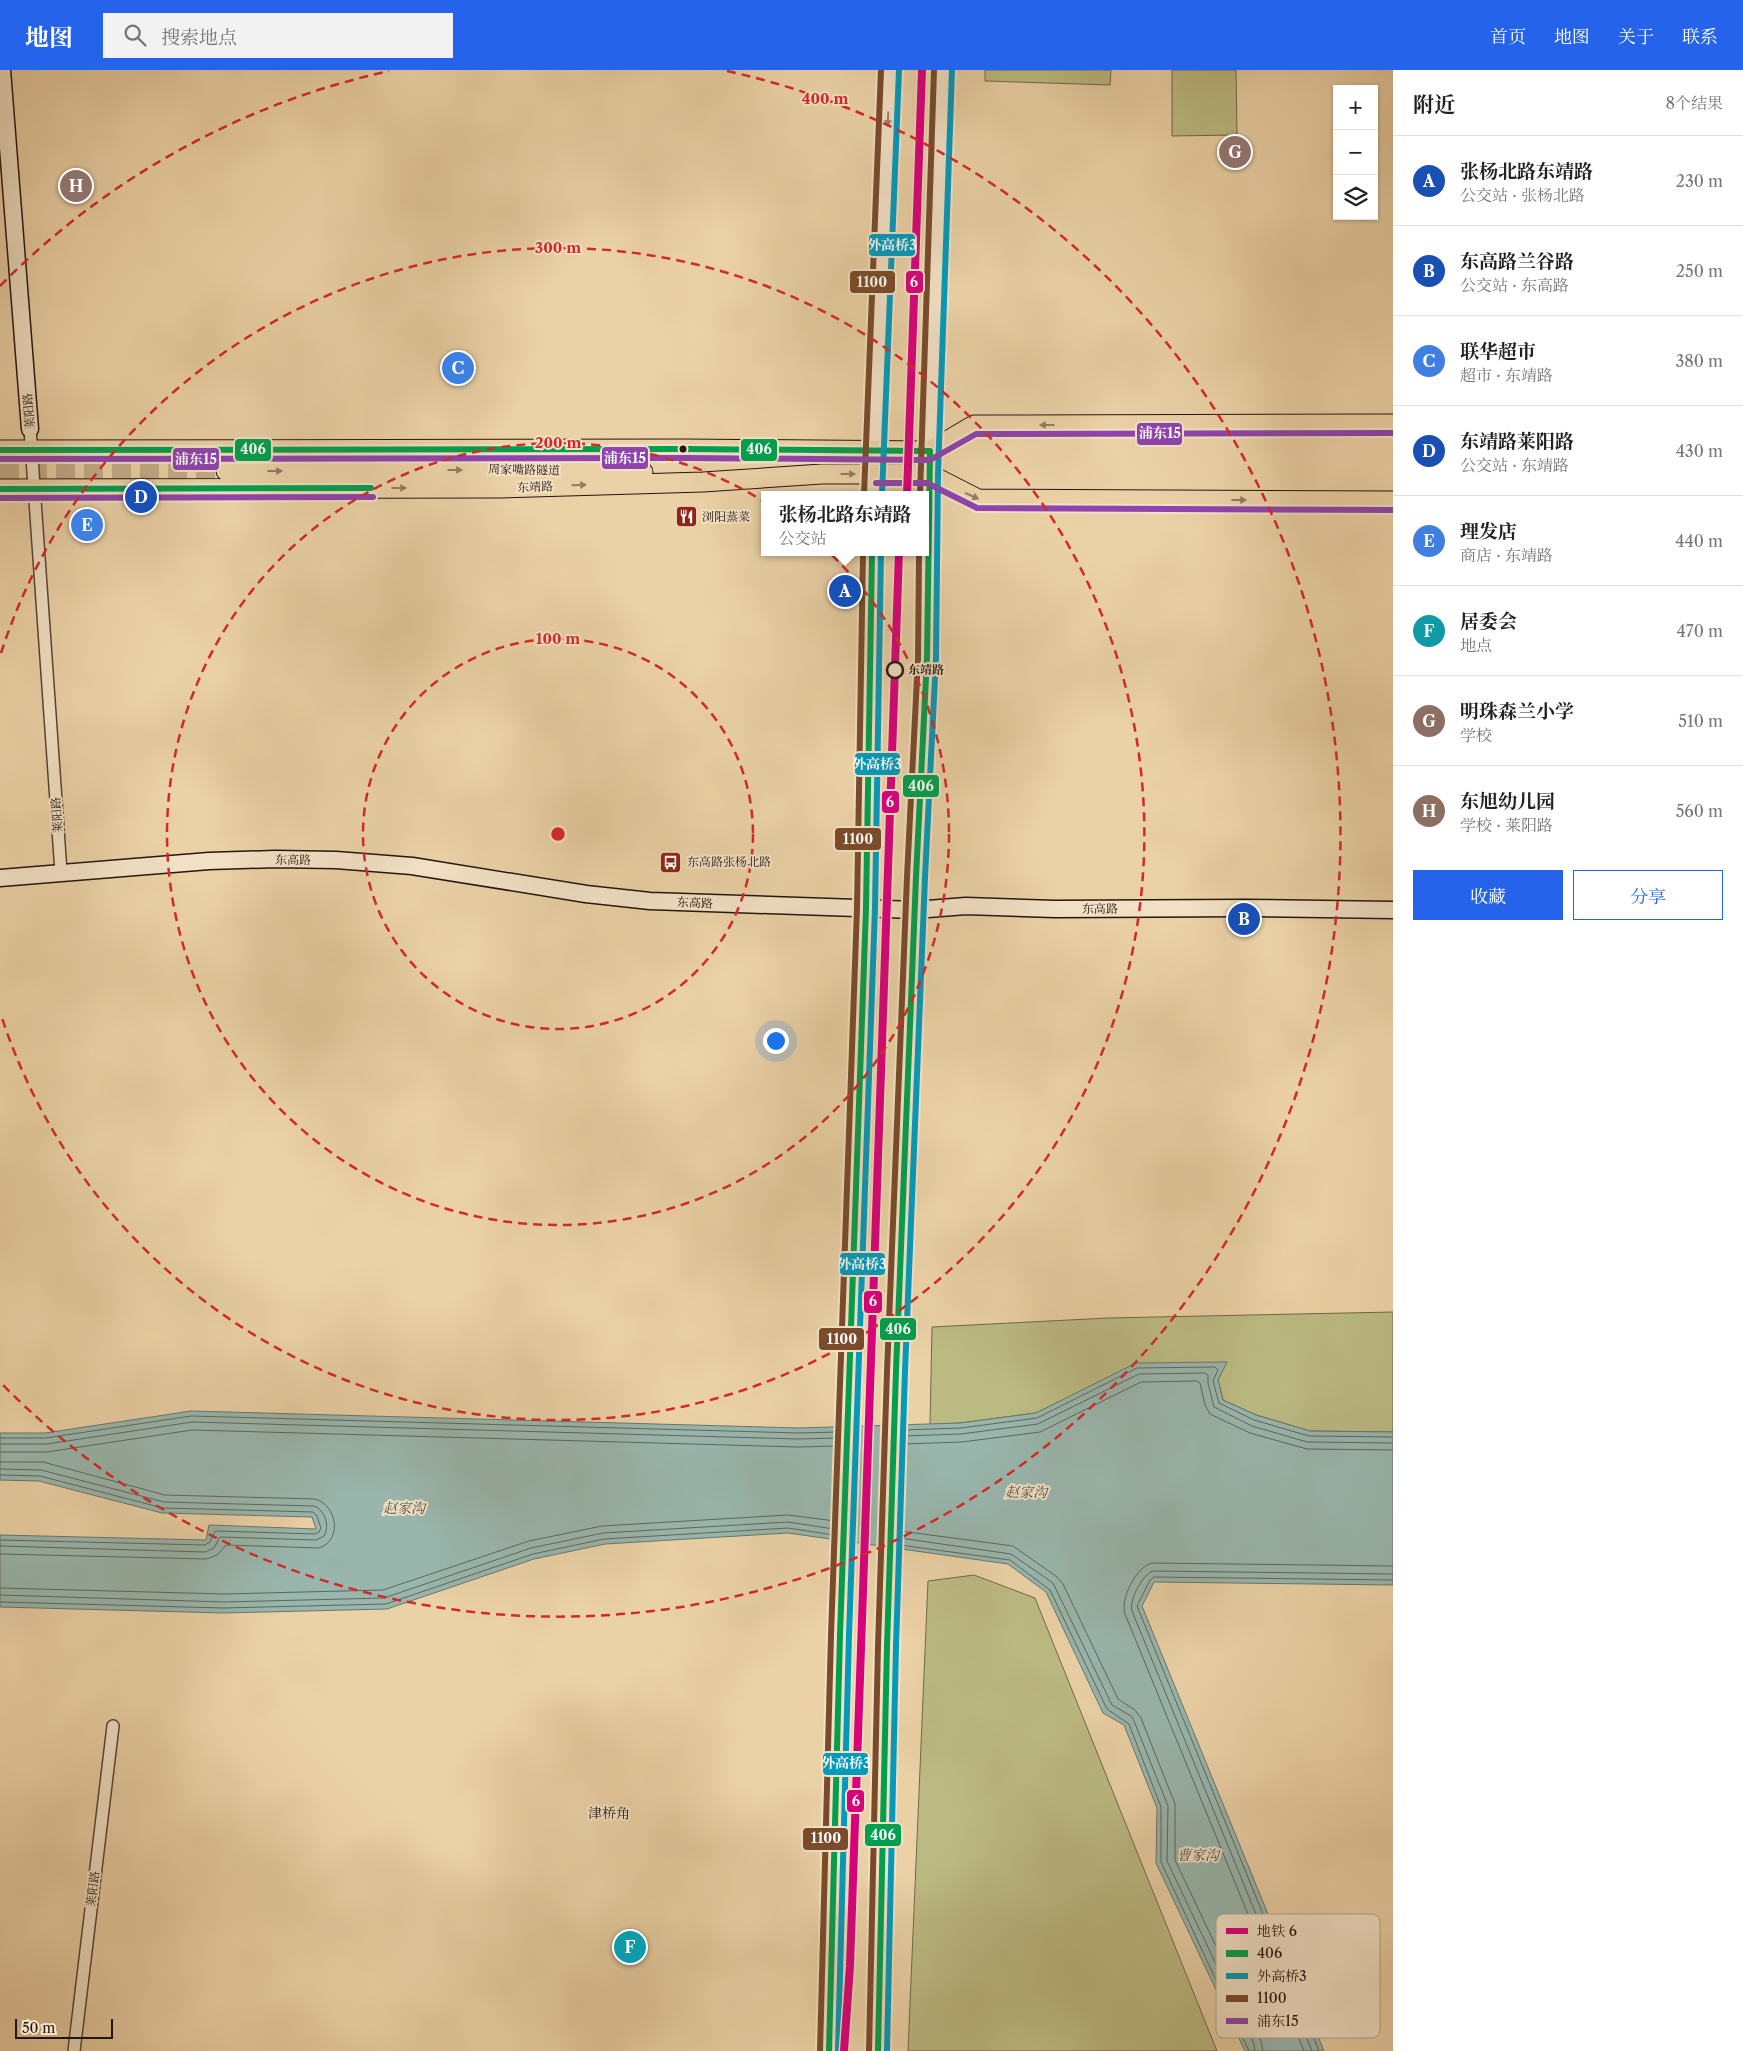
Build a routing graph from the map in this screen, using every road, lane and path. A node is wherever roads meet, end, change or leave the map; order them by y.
1 (2, 70) edge
2 (890, 70) edge
3 (943, 70) edge
4 (1393, 424) edge
5 (30, 429) joint
6 (0, 450) edge
7 (32, 450) junction
8 (930, 450) junction
9 (875, 451) junction
10 (226, 471) tunnel mouth
11 (822, 474) junction
12 (874, 474) junction
13 (929, 474) junction
14 (0, 489) edge
15 (35, 489) junction
16 (873, 491) edge
17 (929, 491) edge
18 (1393, 501) edge
19 (872, 556) edge
20 (928, 556) edge
21 (61, 872) junction
22 (0, 878) edge
23 (866, 908) junction
24 (915, 910) junction
25 (1393, 910) edge
26 (113, 1726) dead end
27 (74, 2051) edge
28 (829, 2051) edge
29 (878, 2051) edge

1 - 5 main road, 莱阳路
2 -> 9 main road
3 - 8 main road
4 -> 8 main road
5 - 7 street, 莱阳路
6 - 7 main road
7 - 9 main road
7 - 15 street, 莱阳路
8 - 9 main road
8 - 13 main road
9 - 12 main road
10 -> 11 main road, 周家嘴路隧道
11 -> 12 main road, 东靖路
15 -> 11 main road, 东靖路
12 - 13 main road, 东靖路
12 - 16 main road
13 - 17 main road
13 -> 18 main road, 东靖路
14 - 15 main road, 东靖路
15 - 21 street, 莱阳路
19 - 23 main road
20 - 24 main road
21 - 22 main road, 东高路
21 - 23 main road, 东高路
23 - 24 main road, 东高路
23 - 28 main road
24 - 25 main road, 东高路
24 - 29 main road
26 - 27 street, 莱阳路

